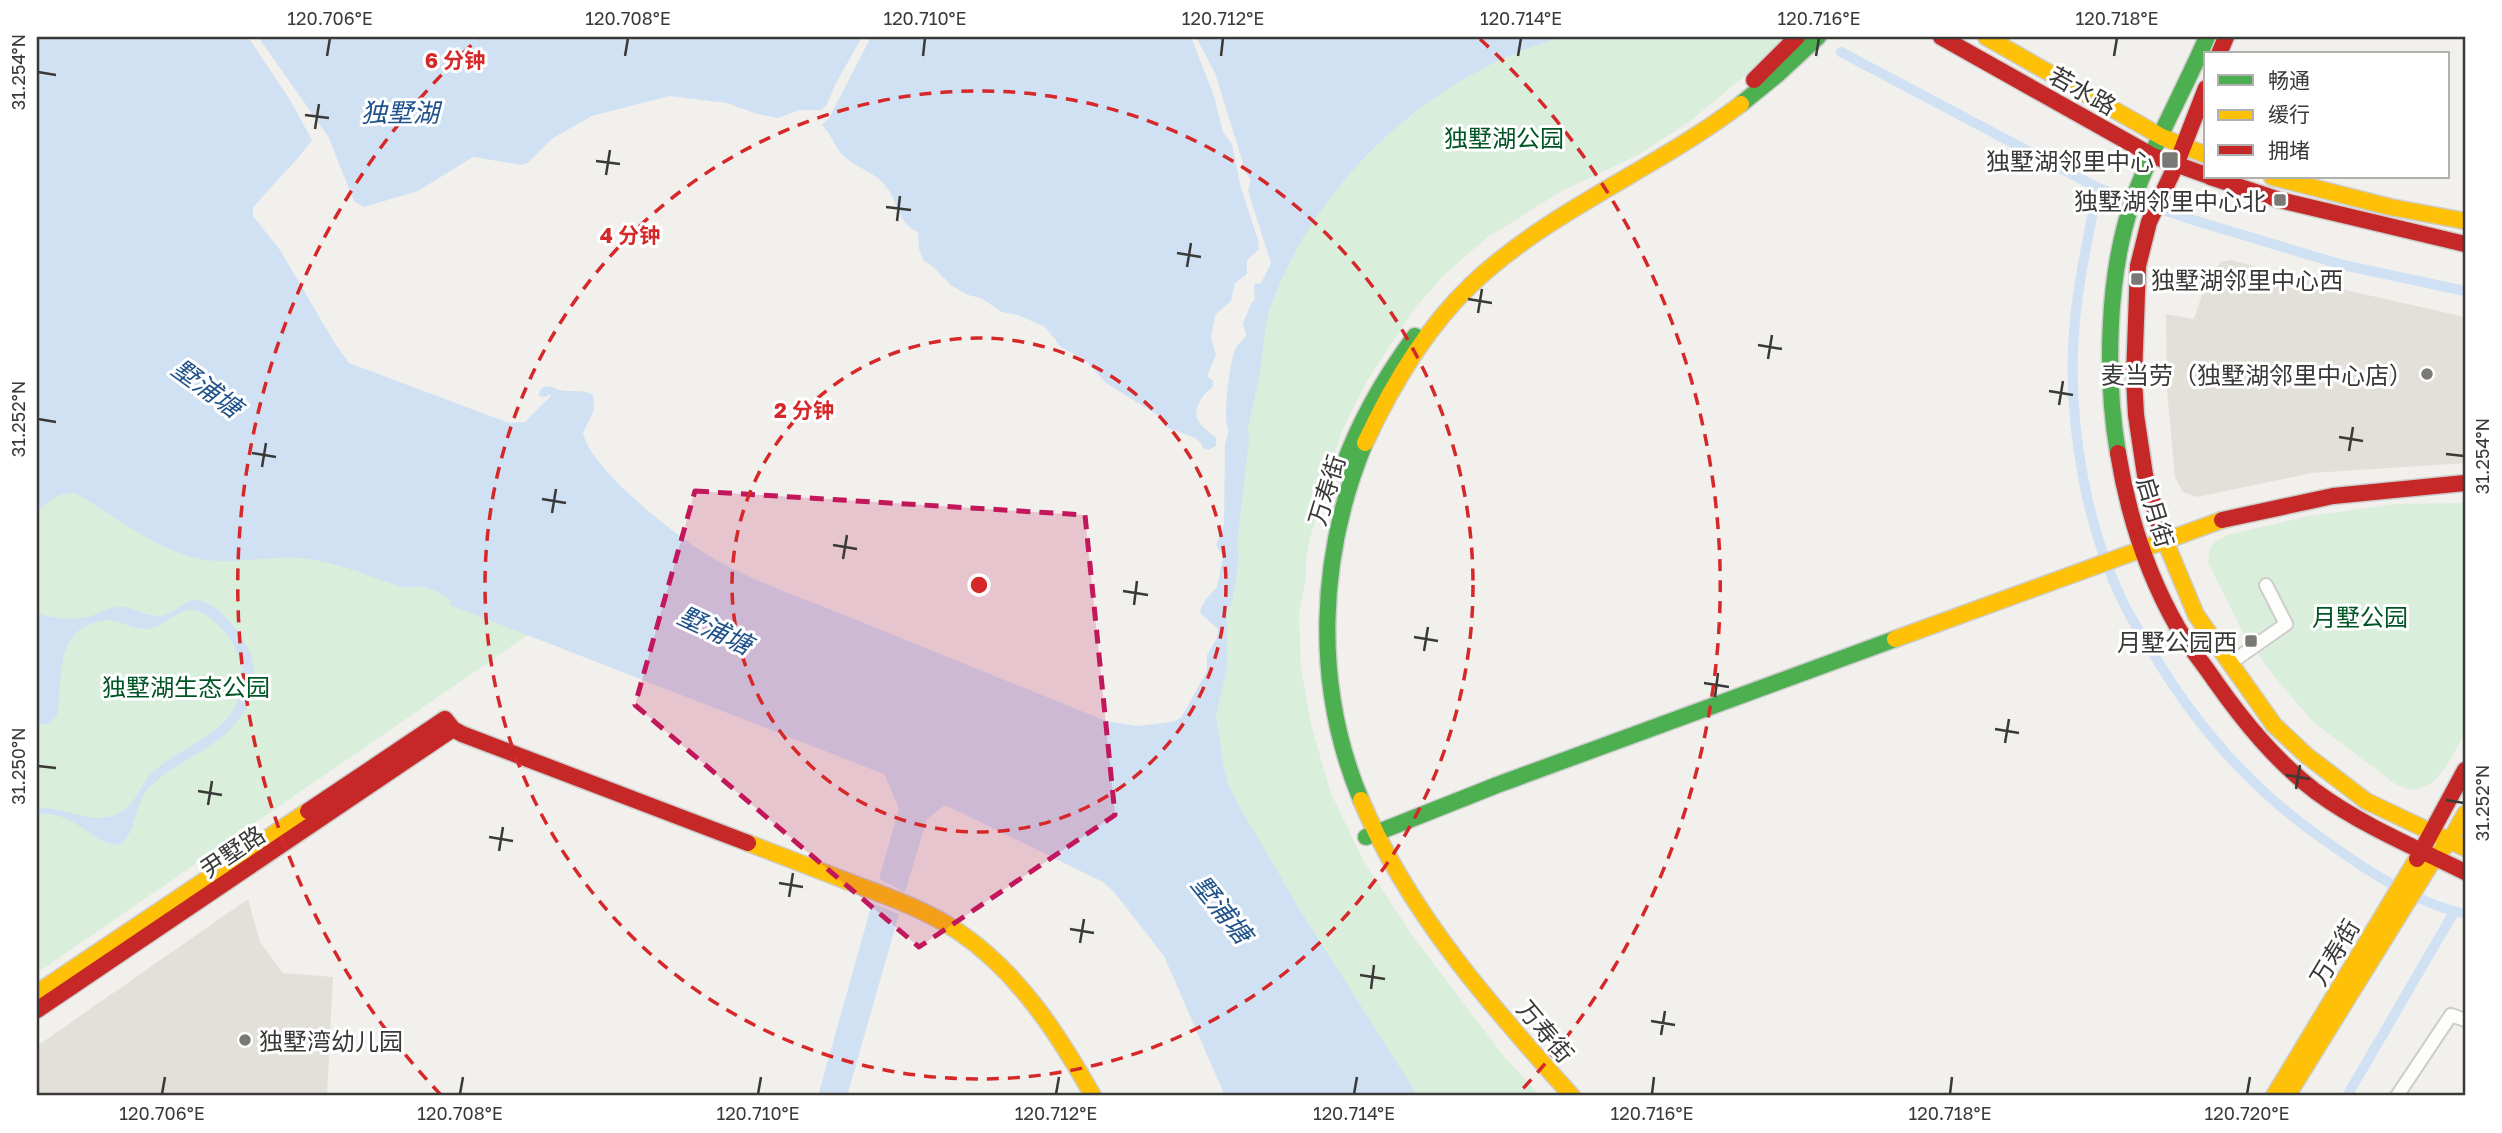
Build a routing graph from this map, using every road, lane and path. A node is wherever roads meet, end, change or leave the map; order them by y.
1 (1818, 37) edge
2 (1941, 37) edge
3 (1986, 37) edge
4 (2207, 37) edge
5 (1796, 44) edge
6 (2204, 93) edge
7 (2162, 136) junction
8 (2184, 147) junction
9 (2204, 154) edge
10 (2153, 156) junction
11 (2176, 165) junction
12 (2204, 175) edge
13 (2214, 178) edge
14 (2276, 178) edge
15 (2465, 221) edge
16 (2465, 244) edge
17 (2465, 483) edge
18 (2163, 540) junction
19 (2140, 548) junction
20 (2266, 585) dead end
21 (2229, 664) junction
22 (449, 724) junction
23 (2465, 770) edge
24 (2465, 814) edge
25 (2433, 833) junction
26 (1371, 835) junction
27 (2450, 841) junction
28 (2465, 848) edge
29 (2428, 855) junction
30 (2465, 872) edge
31 (2396, 907) junction
32 (37, 993) edge
33 (37, 1010) edge
34 (2465, 1020) edge
35 (1093, 1096) edge
36 (1559, 1096) edge
37 (1572, 1096) edge
38 (2274, 1096) edge
39 (2287, 1096) edge
40 (2397, 1096) edge

1 - 5 street, 万寿街
2 - 10 street, 若水路
3 - 7 street, 若水路
4 - 7 street, 启月街
5 - 26 street, 万寿街
6 - 8 street, 启月街
7 - 8 street, 若水路
7 - 10 street, 启月街
8 - 9 street, 若水路
8 - 11 street, 启月街
10 - 11 street, 若水路
10 - 19 street, 启月街
11 - 12 street, 若水路
11 - 18 street, 启月街
13 - 16 street, 若水路
14 - 15 street
17 - 18 street
18 - 19 street
18 - 21 street, 启月街
19 - 26 street
19 - 29 street, 启月街
20 - 21 street
21 - 25 street, 启月街
22 - 32 street, 尹墅路
22 - 33 street, 尹墅路
22 - 35 street
23 - 25 street, 万寿街
24 - 27 street, 万寿街
25 - 27 street, 启月街
25 - 29 street, 万寿街
26 - 36 street, 万寿街
26 - 37 street, 万寿街
27 - 28 street, 启月街
27 - 29 street, 万寿街
29 - 30 street, 启月街
29 - 31 street, 万寿街
31 - 38 street, 万寿街
31 - 39 street, 万寿街
34 - 40 street

